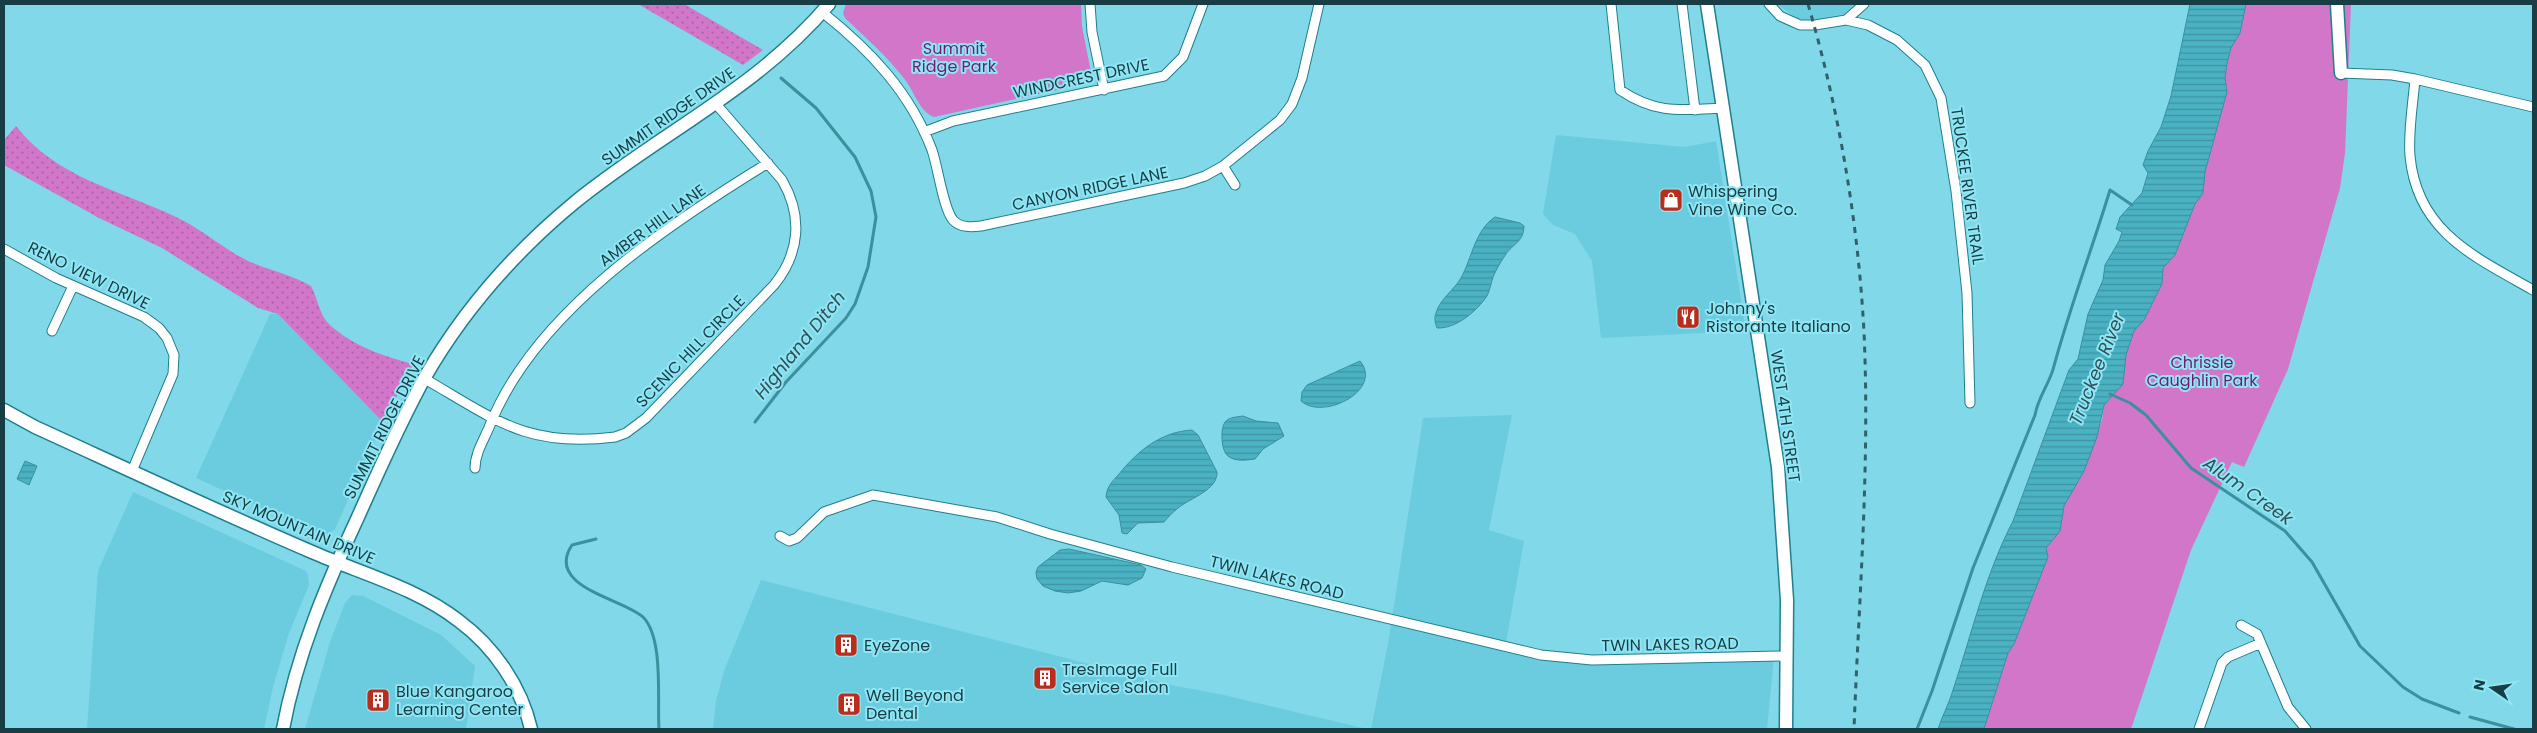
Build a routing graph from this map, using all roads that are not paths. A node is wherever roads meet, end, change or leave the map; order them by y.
1 (1090, 4) edge
2 (1203, 4) edge
3 (1319, 4) edge
4 (1611, 4) edge
5 (1682, 4) edge
6 (1707, 4) edge
7 (1769, 4) edge
8 (1864, 4) edge
9 (2337, 4) edge
10 (826, 8) edge
11 (1846, 20) junction
12 (2341, 73) joint
13 (2415, 80) junction
14 (1104, 90) junction
15 (716, 104) junction
16 (1724, 108) junction
17 (2533, 108) edge
18 (1696, 110) junction
19 (924, 132) junction
20 (768, 164) junction
21 (1223, 166) junction
22 (1235, 185) dead end
23 (4, 249) edge
24 (73, 286) junction
25 (2533, 290) edge
26 (52, 331) dead end
27 (424, 379) junction
28 (1970, 403) dead end
29 (4, 410) edge
30 (492, 419) junction
31 (475, 468) dead end
32 (132, 471) junction
33 (780, 536) dead end
34 (338, 561) junction
35 (2242, 626) dead end
36 (2260, 643) junction
37 (1786, 656) junction
38 (283, 729) edge
39 (531, 729) edge
40 (1778, 729) edge
41 (1786, 729) edge
42 (2199, 729) edge
43 (2306, 729) edge

1 - 14 street
2 - 14 street, WINDCREST DRIVE
3 - 21 street, CANYON RIDGE LANE
4 - 18 street
5 - 18 street
6 - 16 street, WEST 4TH STREET
7 - 11 street, TRUCKEE RIVER TRAIL
8 - 11 street
9 - 12 street
10 - 15 street, SUMMIT RIDGE DRIVE
10 - 19 street
11 - 28 street, TRUCKEE RIVER TRAIL
12 - 13 street
13 - 17 street
13 - 25 street
14 - 19 street, WINDCREST DRIVE
15 - 20 street, SCENIC HILL CIRCLE
15 - 27 street, SUMMIT RIDGE DRIVE
16 - 18 street
16 - 37 street, WEST 4TH STREET
19 - 21 street, CANYON RIDGE LANE
20 - 30 street, AMBER HILL LANE
20 - 30 street, SCENIC HILL CIRCLE
21 - 22 street
23 - 24 street, RENO VIEW DRIVE
24 - 26 street
24 - 32 street, RENO VIEW DRIVE
27 - 30 street, SCENIC HILL CIRCLE
27 - 34 street, SUMMIT RIDGE DRIVE
29 - 32 street, SKY MOUNTAIN DRIVE
30 - 31 street, AMBER HILL LANE
32 - 34 street, SKY MOUNTAIN DRIVE
33 - 37 street, TWIN LAKES ROAD
34 - 38 street, SUMMIT RIDGE DRIVE
34 - 39 street, SKY MOUNTAIN DRIVE
35 - 36 street
36 - 42 street
36 - 43 street
37 - 40 street, WEST 4TH STREET
37 - 41 street, WEST 4TH STREET

